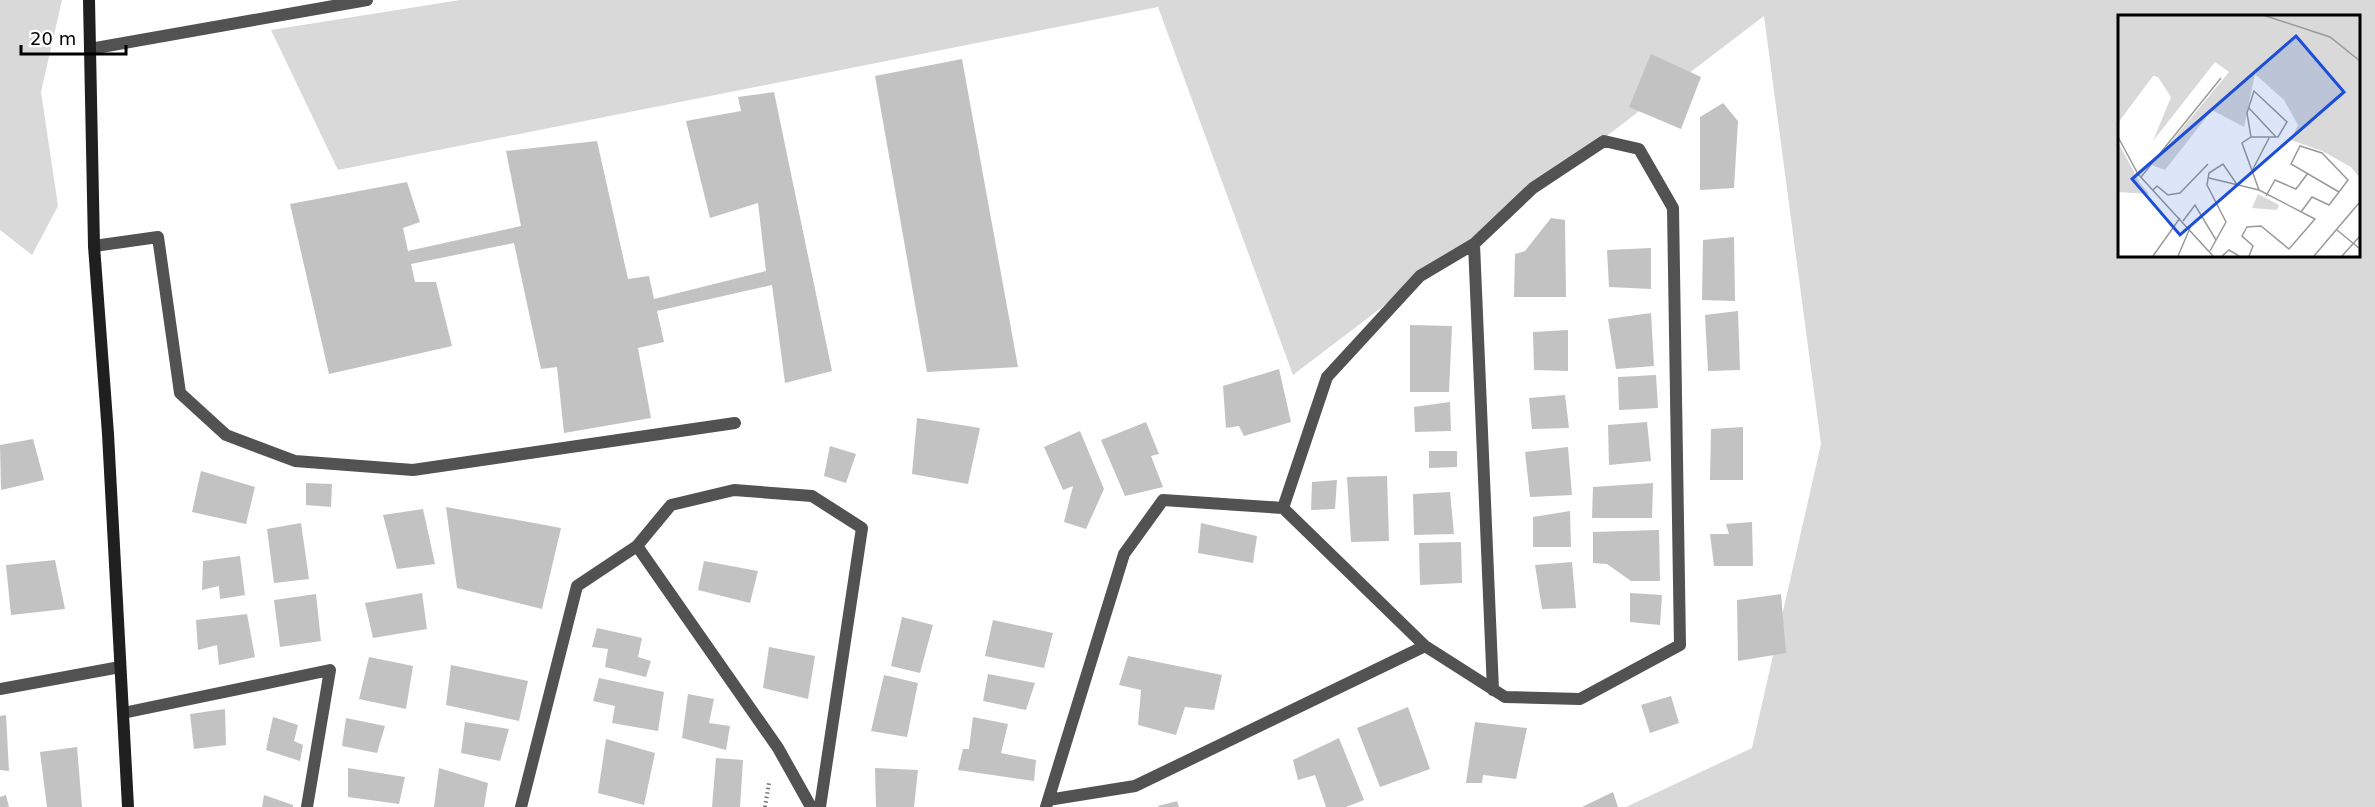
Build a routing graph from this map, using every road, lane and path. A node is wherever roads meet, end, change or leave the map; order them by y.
1 (89, 0) edge
2 (367, 0) edge
3 (90, 49) junction
4 (1474, 244) junction
5 (94, 246) junction
6 (735, 423) dead end
7 (1283, 508) junction
8 (637, 546) junction
9 (1425, 646) junction
10 (120, 667) junction
11 (0, 689) edge
12 (1493, 690) junction
13 (123, 714) junction
14 (1047, 804) edge
15 (129, 807) edge
16 (307, 807) edge
17 (521, 807) edge
18 (811, 807) edge
19 (820, 807) edge

1 - 3 street
2 - 3 street
3 - 5 street
4 - 7 street
4 - 12 street
4 - 12 street
5 - 6 street
5 - 10 street
7 - 9 street
7 - 14 street
8 - 17 street
8 - 18 street
8 - 19 street
9 - 12 street
9 - 14 street
10 - 11 street
10 - 13 street
13 - 15 street
13 - 16 street

